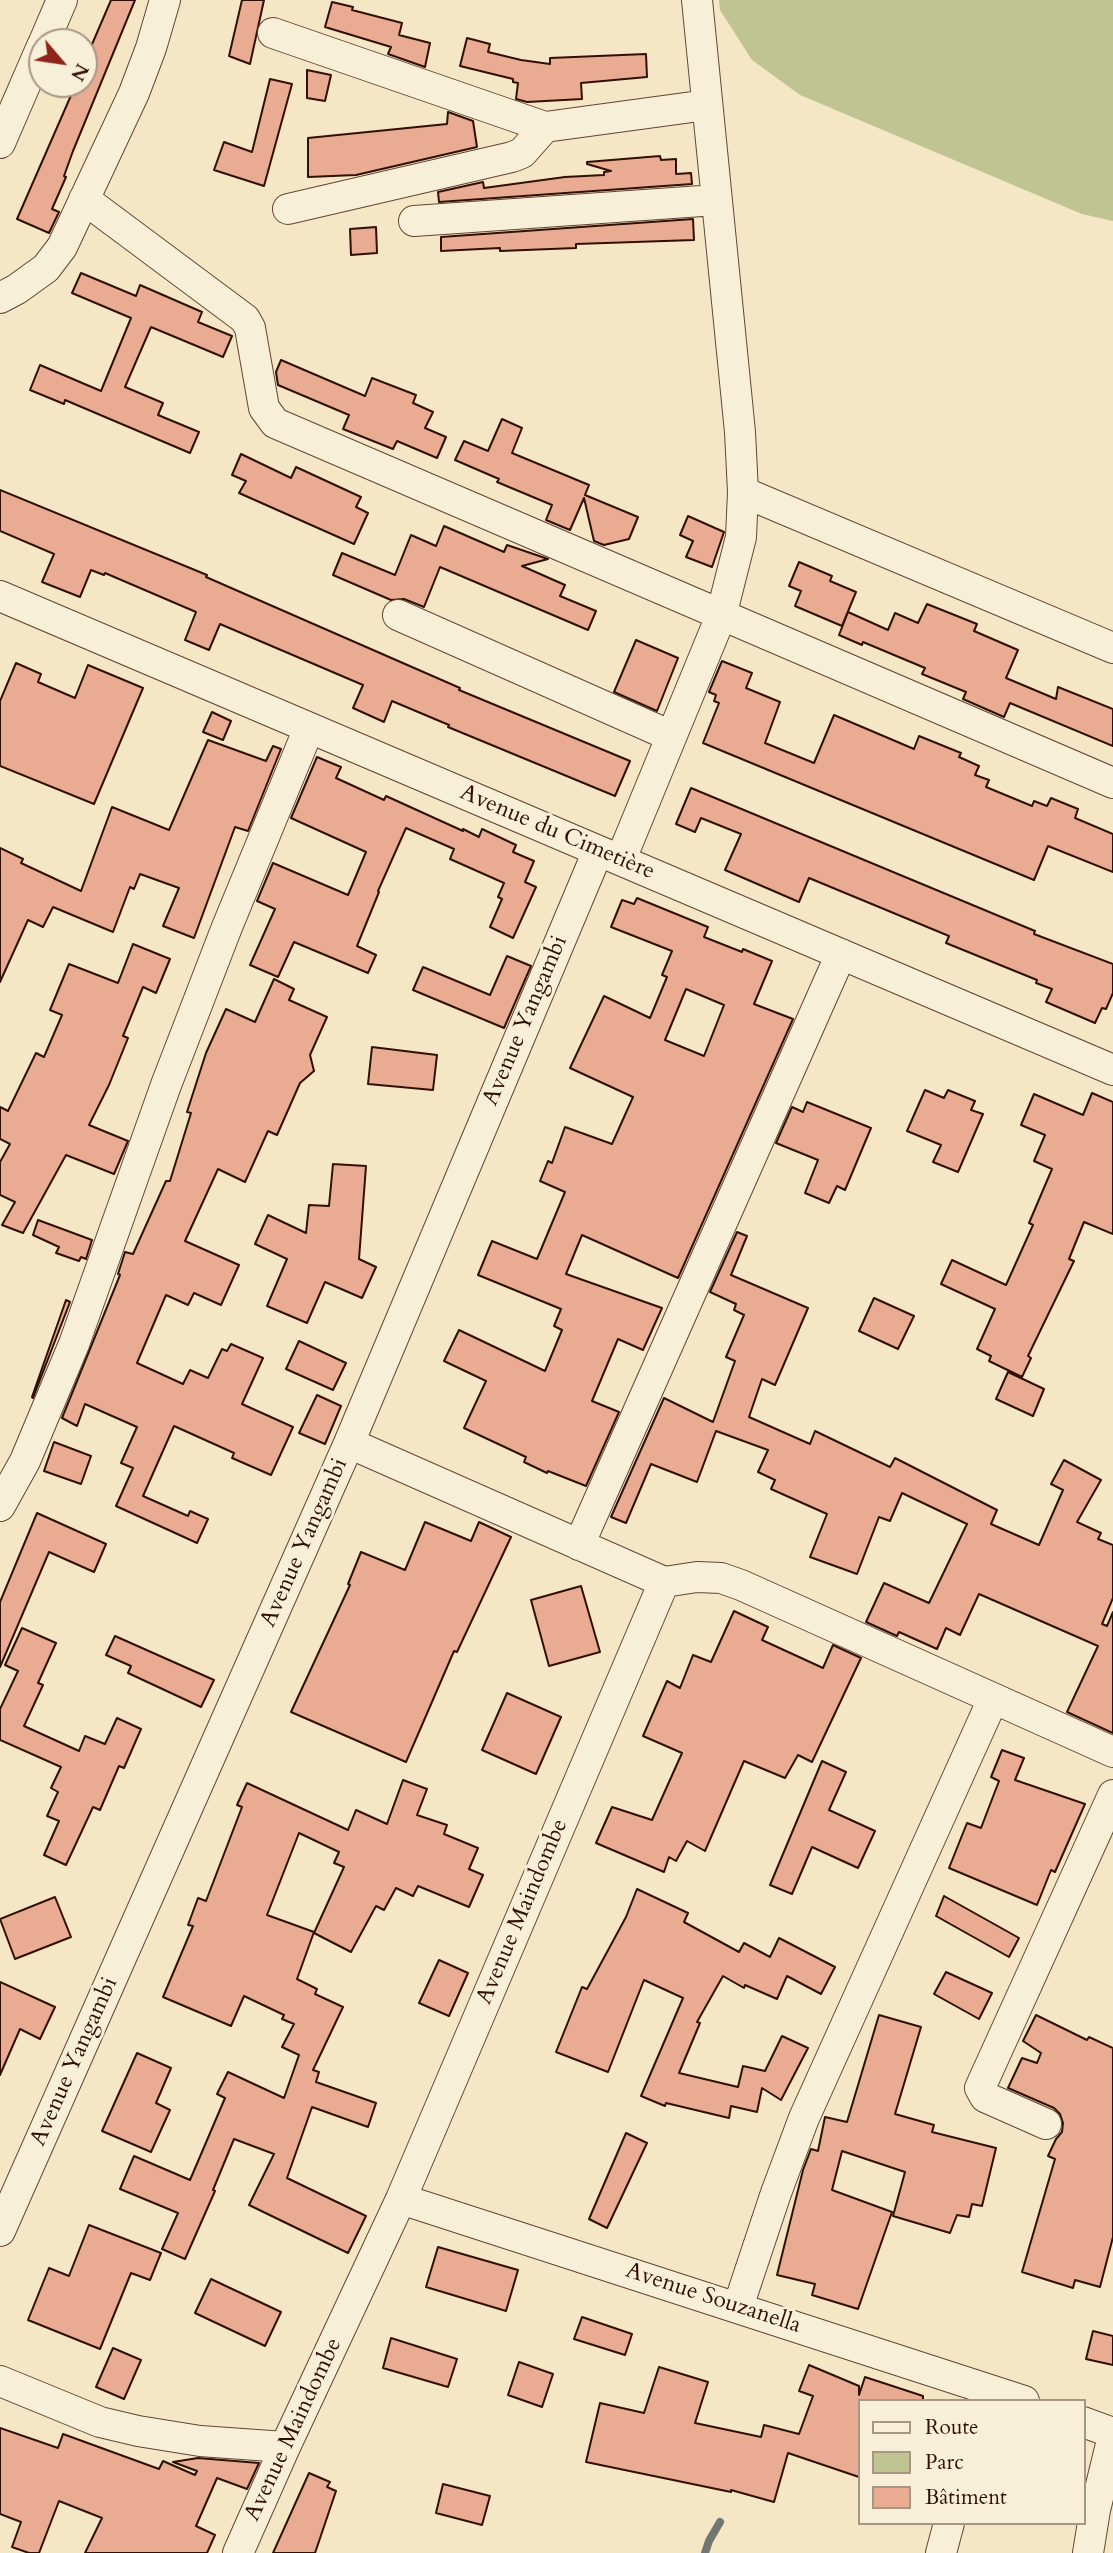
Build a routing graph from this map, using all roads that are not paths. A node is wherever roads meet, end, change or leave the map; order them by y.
1 (62, 0) edge
2 (165, 0) edge
3 (697, 0) edge
4 (50, 28) edge
5 (273, 33) dead end
6 (28, 79) edge
7 (707, 105) junction
8 (545, 127) junction
9 (0, 143) edge
10 (84, 199) junction
11 (716, 200) junction
12 (288, 209) dead end
13 (414, 221) dead end
14 (0, 298) edge
15 (743, 492) junction
16 (0, 596) edge
17 (398, 615) dead end
18 (721, 616) junction
19 (1113, 648) edge
20 (309, 728) junction
21 (671, 736) junction
22 (1113, 783) edge
23 (610, 855) junction
24 (841, 954) junction
25 (1113, 1070) edge
26 (349, 1444) junction
27 (0, 1506) edge
28 (579, 1545) junction
29 (664, 1582) junction
30 (993, 1699) junction
31 (1113, 1752) edge
32 (1113, 1795) edge
33 (1046, 2124) dead end
34 (401, 2199) junction
35 (0, 2231) edge
36 (738, 2307) junction
37 (0, 2381) edge
38 (987, 2395) edge
39 (1012, 2399) edge
40 (1085, 2423) edge
41 (1113, 2434) edge
42 (285, 2447) junction
43 (948, 2525) edge
44 (238, 2553) edge
45 (941, 2553) edge
46 (1088, 2553) edge

1 - 4 street
2 - 10 street
3 - 7 street, Avenue Yangambi
5 - 8 street
6 - 9 street
7 - 8 street
7 - 11 street, Avenue Yangambi
8 - 12 street
10 - 14 street
10 - 18 street
11 - 13 street
11 - 15 street, Avenue Yangambi
15 - 18 street, Avenue Yangambi
15 - 19 street
16 - 20 street, Avenue du Cimetière
17 - 21 street
18 - 21 street, Avenue Yangambi
18 - 22 street
20 - 23 street, Avenue du Cimetière
20 - 27 street
21 - 23 street, Avenue Yangambi
23 - 24 street, Avenue du Cimetière
23 - 26 street, Avenue Yangambi
24 - 25 street, Avenue du Cimetière
24 - 28 street
26 - 28 street
26 - 35 street, Avenue Yangambi
28 - 29 street
29 - 30 street
29 - 34 street, Avenue Maindombe
30 - 31 street
30 - 36 street
32 - 33 street
34 - 36 street, Avenue Souzanella
34 - 42 street, Avenue Maindombe
36 - 38 street, Avenue Souzanella
37 - 42 street
38 - 39 street, Avenue Souzanella
40 - 41 street
41 - 46 street
42 - 44 street, Avenue Maindombe
43 - 45 street

